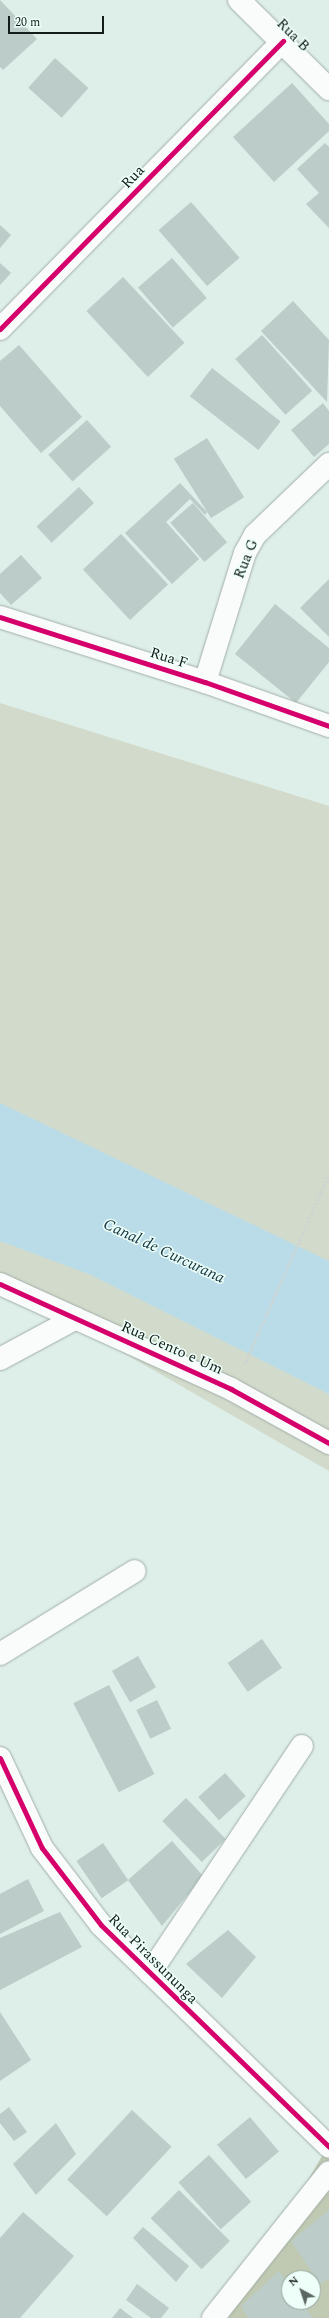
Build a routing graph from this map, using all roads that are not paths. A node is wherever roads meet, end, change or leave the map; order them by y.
1 (238, 0) edge
2 (283, 41) junction
3 (329, 89) edge
4 (0, 329) edge
5 (329, 464) edge
6 (0, 617) edge
7 (205, 682) junction
8 (329, 726) edge
9 (0, 1284) edge
10 (76, 1318) junction
11 (0, 1359) edge
12 (329, 1443) edge
13 (135, 1571) dead end
14 (0, 1654) edge
15 (302, 1746) dead end
16 (0, 1758) edge
17 (150, 1973) junction
18 (329, 2147) edge
19 (329, 2172) edge
20 (213, 2318) edge

1 - 2 street, Rua B
2 - 3 street, Rua B
2 - 4 street, Rua
5 - 7 street, Rua G
6 - 7 street, Rua F
7 - 8 street, Rua F
9 - 10 street, Rua Cento e Um
10 - 11 street
10 - 12 street, Rua Cento e Um
13 - 14 street
15 - 17 street
16 - 17 street, Rua Pirassununga
17 - 18 street, Rua Pirassununga
19 - 20 street

